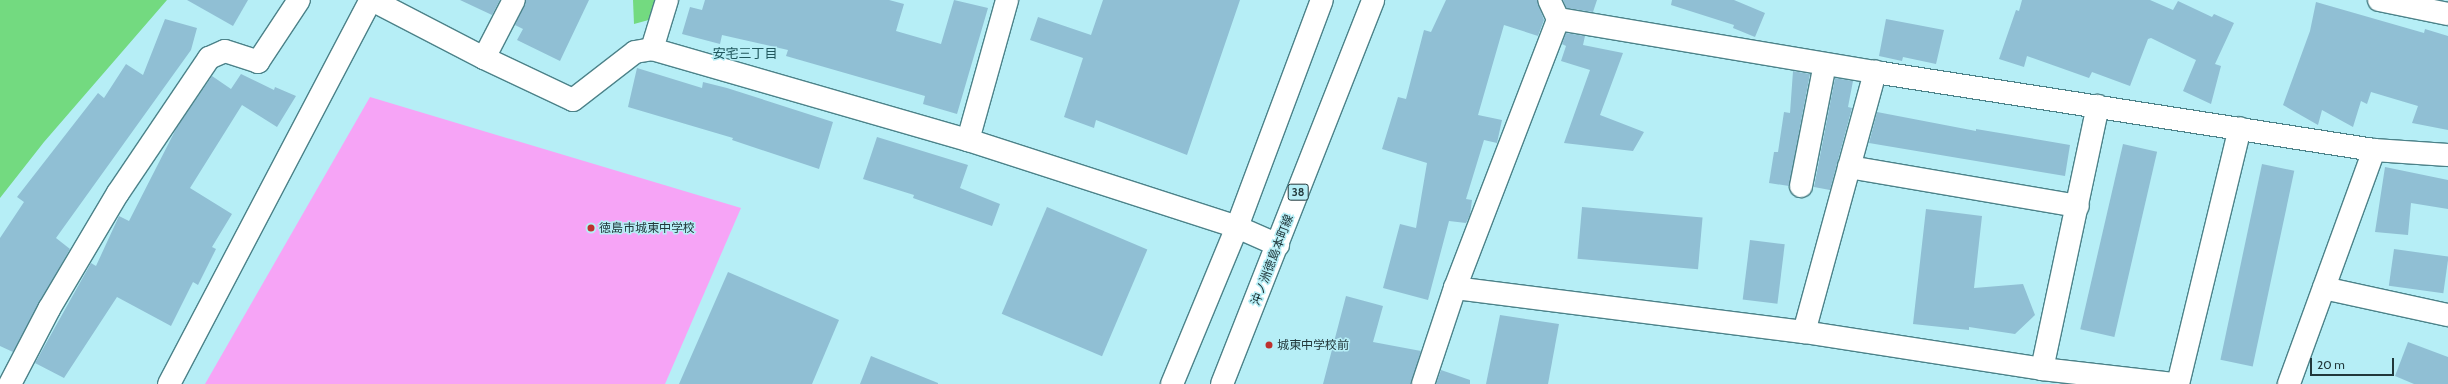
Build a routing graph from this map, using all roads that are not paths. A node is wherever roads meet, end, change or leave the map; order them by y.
1 (299, 0) edge
2 (372, 0) edge
3 (514, 0) edge
4 (667, 0) edge
5 (1008, 0) edge
6 (1322, 0) edge
7 (1373, 0) edge
8 (2379, 0) edge
9 (1553, 9) edge
10 (2448, 14) edge
11 (652, 49) junction
12 (484, 58) junction
13 (1825, 64) junction
14 (1875, 72) junction
15 (2098, 106) junction
16 (2240, 128) junction
17 (968, 140) junction
18 (2374, 150) junction
19 (2448, 155) edge
20 (1848, 167) junction
21 (1801, 186) dead end
22 (2078, 206) junction
23 (1237, 227) junction
24 (1278, 244) junction
25 (1456, 288) junction
26 (2324, 288) junction
27 (2448, 315) edge
28 (1804, 332) junction
29 (2042, 369) junction
30 (10, 384) edge
31 (169, 384) edge
32 (1172, 384) edge
33 (1222, 384) edge
34 (1423, 384) edge
35 (2173, 384) edge
36 (2178, 384) edge
37 (2289, 384) edge

1 - 30 street
2 - 12 street
2 - 31 street
3 - 12 street
4 - 11 street
5 - 17 street
6 - 23 street
7 - 24 street, 沖ノ洲徳島本町線 / 38
8 - 10 street
9 - 13 street
9 - 25 street
11 - 12 street
11 - 17 street
13 - 14 street
13 - 21 street
14 - 15 street
14 - 20 street
15 - 16 street
15 - 22 street
16 - 18 street
16 - 36 street
17 - 23 street
18 - 19 street
18 - 26 street
20 - 22 street
20 - 28 street
22 - 29 street
23 - 24 street
23 - 32 street
24 - 33 street, 沖ノ洲徳島本町線 / 38
25 - 28 street
25 - 34 street
26 - 27 street
26 - 37 street
28 - 29 street
29 - 35 street

